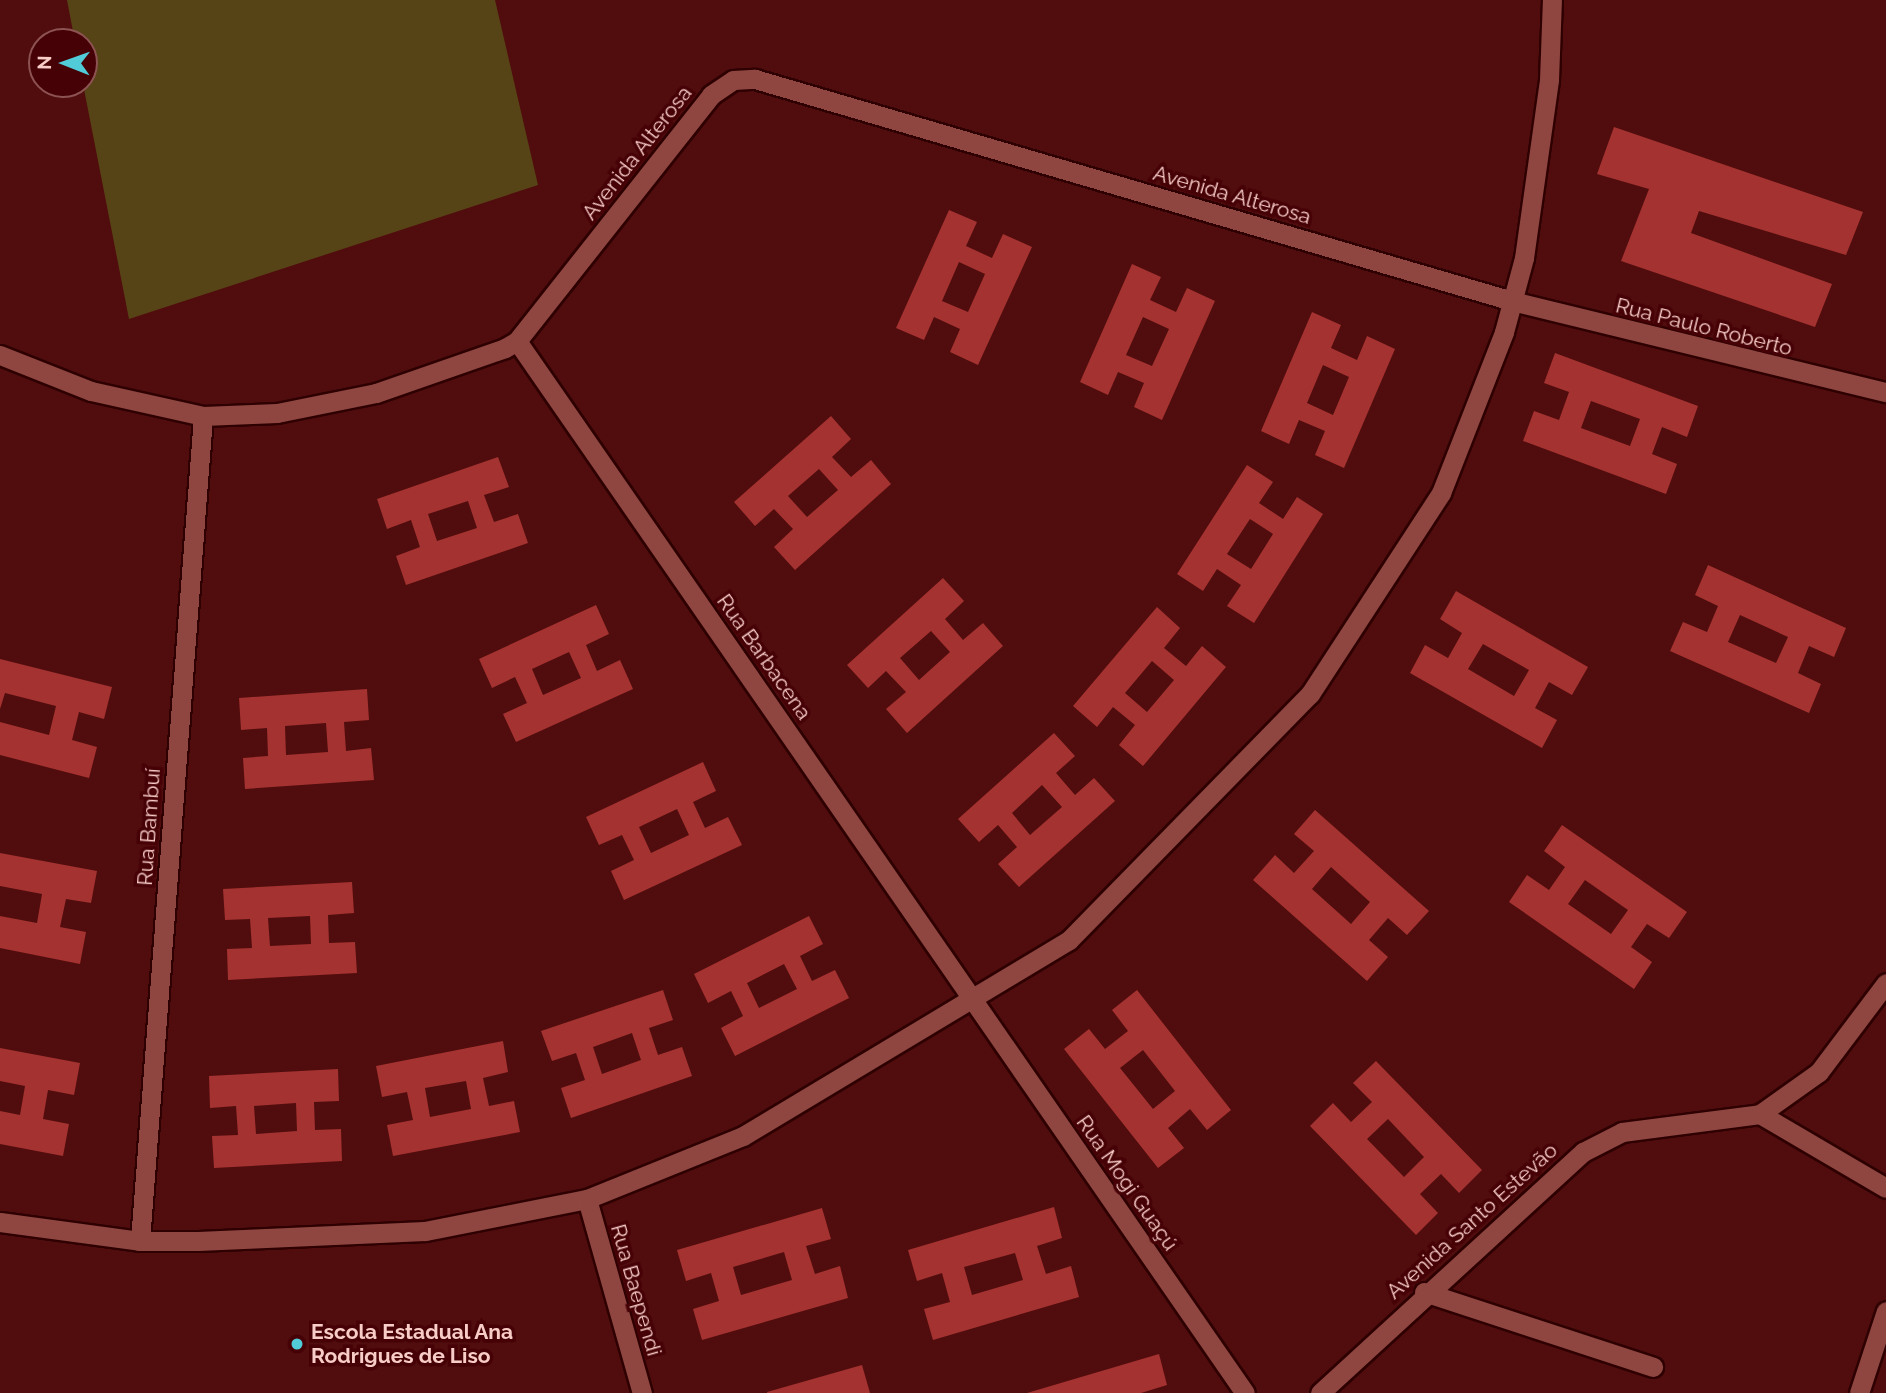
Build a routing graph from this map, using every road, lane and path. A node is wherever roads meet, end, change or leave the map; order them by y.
1 (1552, 0) edge
2 (1512, 301) junction
3 (517, 341) junction
4 (0, 355) edge
5 (1886, 391) edge
6 (203, 416) junction
7 (1886, 983) edge
8 (972, 998) junction
9 (1760, 1114) junction
10 (1886, 1188) edge
11 (587, 1199) junction
12 (0, 1222) edge
13 (141, 1241) junction
14 (1424, 1292) junction
15 (1886, 1311) edge
16 (1653, 1367) dead end
17 (642, 1393) edge
18 (1245, 1393) edge
19 (1320, 1393) edge
20 (1859, 1393) edge

1 - 2 street
2 - 3 street, Avenida Alterosa
2 - 5 street, Rua Paulo Roberto
2 - 8 street
3 - 6 street
3 - 8 street, Rua Barbacena
4 - 6 street
6 - 13 street, Rua Bambuí
7 - 9 street
8 - 11 street
8 - 18 street, Rua Mogi Guaçú
9 - 10 street
9 - 14 street, Avenida Santo Estevão
11 - 13 street
11 - 17 street, Rua Baependi
12 - 13 street
14 - 16 street
14 - 19 street, Avenida Santo Estevão
15 - 20 street

